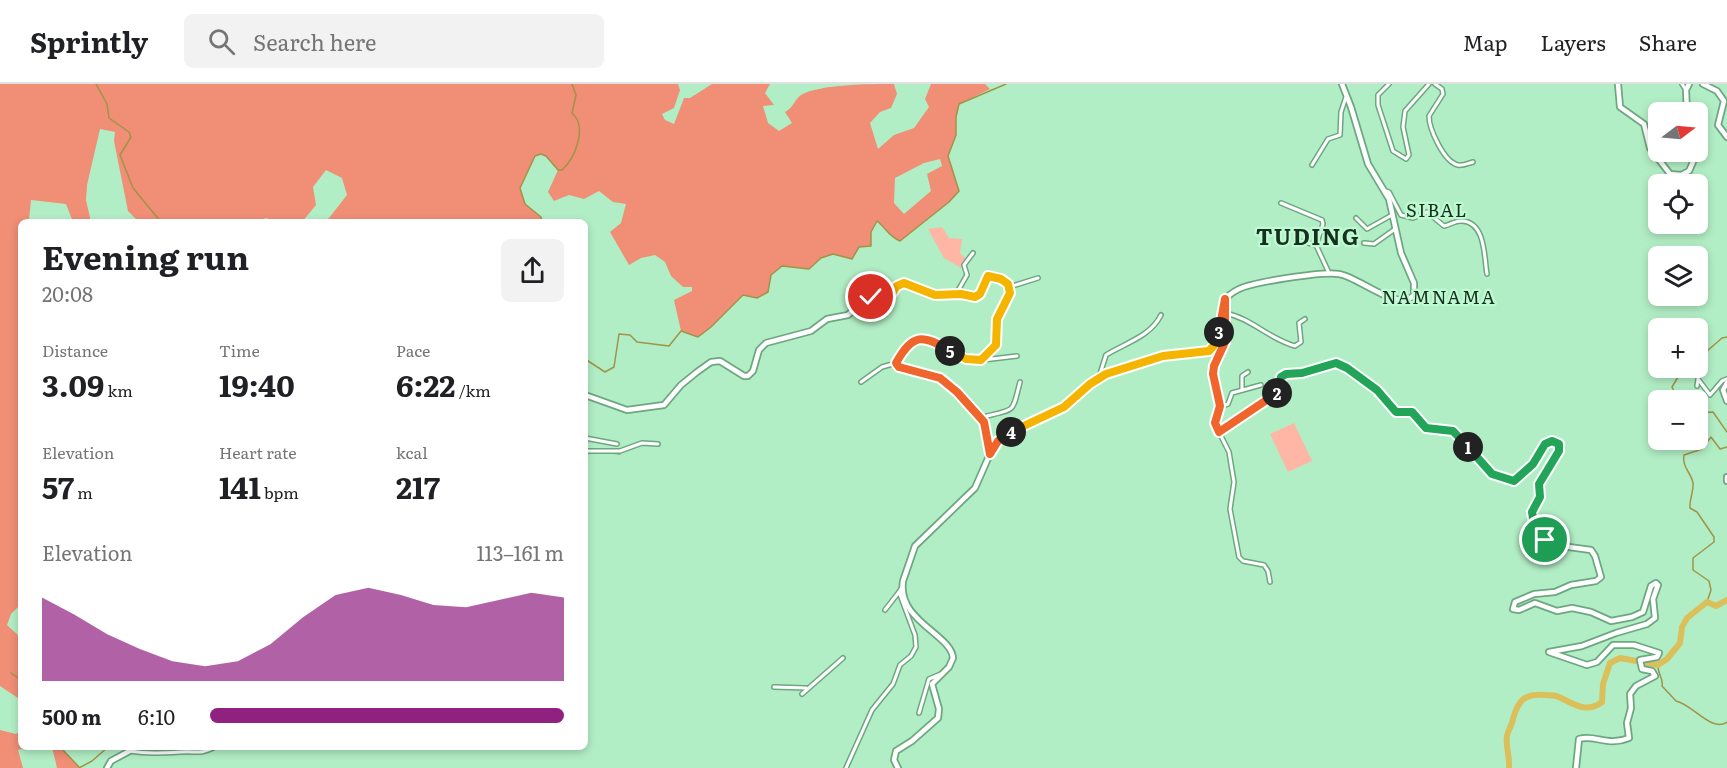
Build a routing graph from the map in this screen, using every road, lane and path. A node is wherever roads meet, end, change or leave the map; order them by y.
1 (1342, 84) edge
2 (1389, 84) edge
3 (1429, 84) edge
4 (1435, 84) edge
5 (1618, 84) edge
6 (1682, 84) edge
7 (1689, 84) edge
8 (1706, 85) edge
9 (1686, 90) junction
10 (1346, 96) junction
11 (1687, 102) edge
12 (1727, 137) edge
13 (1648, 140) edge
14 (1473, 162) dead end
15 (1661, 162) edge
16 (1692, 162) edge
17 (1312, 165) dead end
18 (1386, 191) junction
19 (1281, 203) dead end
20 (1393, 215) junction
21 (1356, 218) dead end
22 (1396, 228) junction
23 (1299, 241) dead end
24 (1365, 243) dead end
25 (1316, 245) junction
26 (973, 253) dead end
27 (1329, 273) junction
28 (1487, 274) dead end
29 (1038, 278) dead end
30 (1009, 287) junction
31 (957, 294) junction
32 (1225, 299) junction
33 (1225, 313) junction
34 (1161, 315) dead end
35 (1305, 319) dead end
36 (1017, 356) dead end
37 (981, 360) junction
38 (896, 363) junction
39 (1248, 372) dead end
40 (1099, 377) junction
41 (1727, 379) edge
42 (861, 382) dead end
43 (1020, 382) dead end
44 (1727, 383) edge
45 (1260, 385) dead end
46 (1697, 386) dead end
47 (1242, 390) junction
48 (588, 396) edge
49 (1727, 401) edge
50 (1220, 406) junction
51 (984, 422) junction
52 (1219, 432) junction
53 (588, 439) edge
54 (617, 444) dead end
55 (658, 444) dead end
56 (588, 451) edge
57 (990, 454) junction
58 (1727, 477) edge
59 (1727, 481) edge
60 (1270, 582) dead end
61 (900, 590) junction
62 (885, 610) dead end
63 (843, 658) dead end
64 (943, 673) junction
65 (774, 687) dead end
66 (807, 688) junction
67 (802, 694) dead end
68 (919, 713) dead end
69 (206, 750) edge
70 (129, 751) joint
71 (108, 766) edge
72 (846, 768) edge
73 (898, 768) edge
74 (1576, 768) edge

1 - 10 street
2 - 3 street
4 - 14 street
5 - 13 street
6 - 9 street
7 - 9 street
8 - 12 street
9 - 11 street
10 - 17 street
10 - 18 street
15 - 16 street
18 - 20 street
18 - 28 street
19 - 25 street
20 - 21 street
20 - 22 street
22 - 24 street
22 - 27 street
23 - 25 street
25 - 27 street
26 - 31 street
27 - 32 street
29 - 30 street
30 - 31 street
30 - 37 street
31 - 48 street
32 - 33 street
32 - 40 street
33 - 35 street
33 - 50 street
34 - 40 street
36 - 37 street
37 - 38 street
38 - 42 street
38 - 51 street
39 - 47 street
40 - 57 street
41 - 46 street
43 - 51 street
44 - 49 street
45 - 47 street
47 - 50 street
50 - 52 street
51 - 57 street
52 - 60 street
52 - 74 street
53 - 54 street
55 - 56 street
57 - 61 street
58 - 59 street
61 - 62 street
61 - 64 street
61 - 72 street
63 - 66 street
64 - 68 street
64 - 73 street
65 - 66 street
66 - 67 street
69 - 70 street
70 - 71 street

